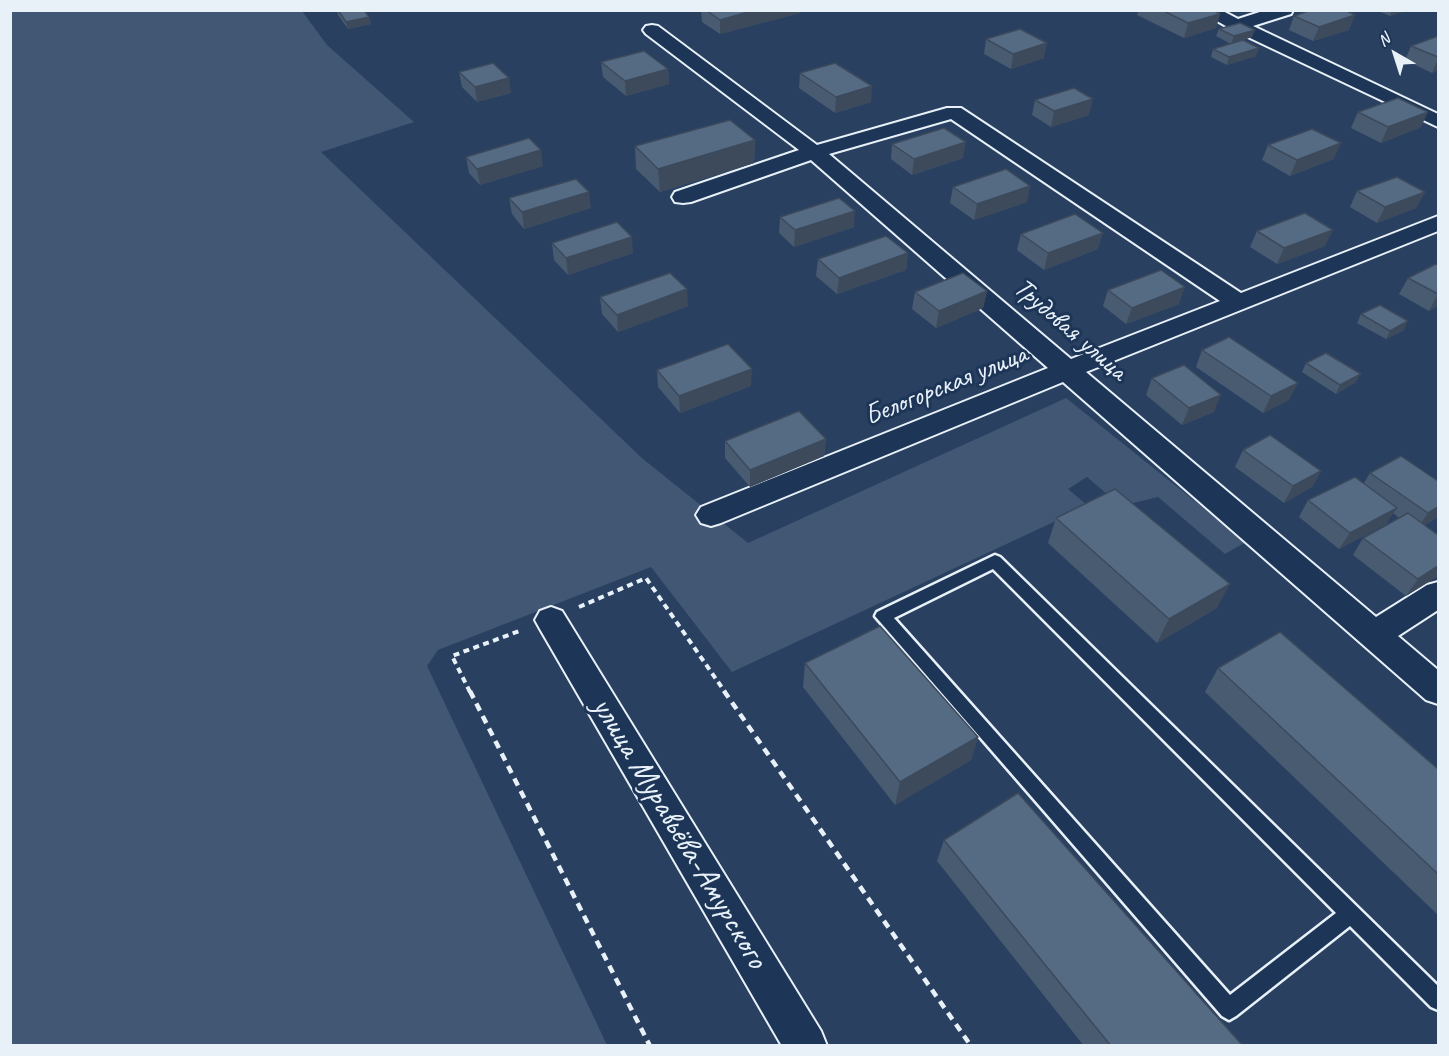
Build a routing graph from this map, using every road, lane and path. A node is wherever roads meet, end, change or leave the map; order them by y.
1 (1206, 10) edge
2 (1285, 10) edge
3 (1237, 25) junction
4 (652, 30) dead end
5 (1438, 121) edge
6 (814, 152) junction
7 (683, 197) dead end
8 (1438, 223) edge
9 (1239, 302) junction
10 (1068, 370) junction
11 (711, 515) dead end
12 (1438, 594) edge
13 (551, 620) dead end
14 (1374, 635) junction
15 (1438, 690) edge
16 (1350, 914) junction
17 (1438, 1000) edge
18 (806, 1046) edge

1 - 3 street
2 - 3 street
3 - 5 street
4 - 6 street, Трудовая улица
6 - 7 street
6 - 9 street
6 - 10 street, Трудовая улица
8 - 9 street, Белогорская улица
9 - 10 street, Белогорская улица
10 - 11 street, Белогорская улица
10 - 14 street, Трудовая улица
12 - 14 street
13 - 18 street, улица Муравьёва-Амурского
14 - 15 street, Трудовая улица
16 - 16 lane
16 - 17 lane

